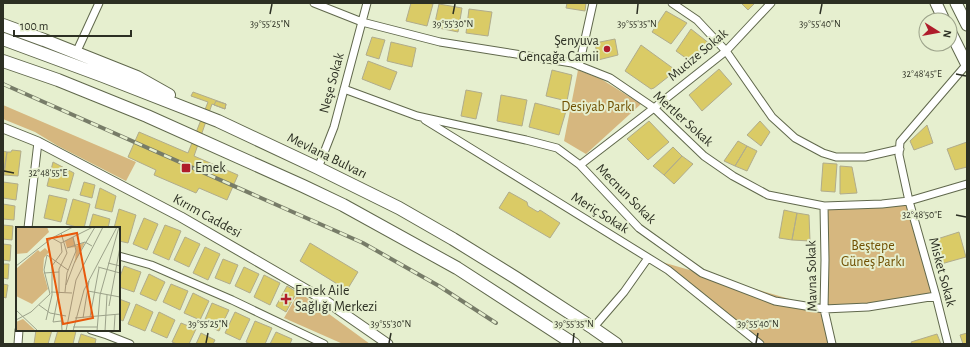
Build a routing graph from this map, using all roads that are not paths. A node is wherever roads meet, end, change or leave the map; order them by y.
1 (99, 3) edge
2 (314, 3) edge
3 (367, 3) edge
4 (593, 3) edge
5 (672, 3) edge
6 (771, 3) edge
7 (956, 3) edge
8 (362, 22) junction
9 (3, 25) edge
10 (967, 25) edge
11 (3, 39) edge
12 (958, 47) edge
13 (726, 51) junction
14 (76, 53) junction
15 (3, 61) edge
16 (967, 65) edge
17 (579, 66) junction
18 (344, 89) junction
19 (654, 108) junction
20 (419, 116) junction
21 (218, 121) junction
22 (3, 128) edge
23 (38, 142) junction
24 (900, 149) junction
25 (580, 165) junction
26 (318, 168) junction
27 (967, 184) edge
28 (909, 201) junction
29 (824, 206) junction
30 (28, 227) edge
31 (120, 256) edge
32 (648, 258) junction
33 (936, 296) junction
34 (824, 309) junction
35 (593, 328) junction
36 (19, 331) edge
37 (94, 331) edge
38 (308, 341) edge
39 (18, 344) edge
40 (130, 344) edge
41 (324, 344) edge
42 (388, 344) edge
43 (574, 344) edge
44 (616, 344) edge
45 (760, 344) edge
46 (832, 344) edge
47 (948, 344) edge

1 - 14 street
2 - 8 street, Mertler Sokak
3 - 8 street, Neşe Sokak
4 - 17 street
5 - 13 street
6 - 13 street, Mucize Sokak
7 - 10 main road
8 - 17 street, Mertler Sokak
8 - 18 street, Neşe Sokak
9 - 14 highway
11 - 21 highway, Mevlana Bulvarı
12 - 16 main road
13 - 19 street, Mucize Sokak
13 - 24 street
14 - 21 highway
15 - 43 highway
16 - 24 street
17 - 19 street, Mertler Sokak
18 - 20 street, Mecnun Sokak
18 - 26 street, Neşe Sokak
19 - 25 street, Mucize Sokak
19 - 29 street, Mertler Sokak
20 - 25 street, Mecnun Sokak
20 - 32 street, Meriç Sokak
21 - 26 highway, Mevlana Bulvarı
22 - 23 street, Kırım Caddesi
23 - 30 street
23 - 42 street, Kırım Caddesi
24 - 28 street, Misket Sokak
25 - 34 street, Mecnun Sokak
26 - 35 highway, Mevlana Bulvarı
27 - 28 street, Mertler Sokak
28 - 29 street, Mertler Sokak
28 - 33 street, Misket Sokak
29 - 34 street, Mavna Sokak
31 - 38 street
32 - 35 street
32 - 45 street, Meriç Sokak
33 - 34 street, Mecnun Sokak
33 - 47 street, Misket Sokak
34 - 46 street, Mavna Sokak
35 - 44 highway, Mevlana Bulvarı
36 - 39 street
37 - 40 street
38 - 41 street

